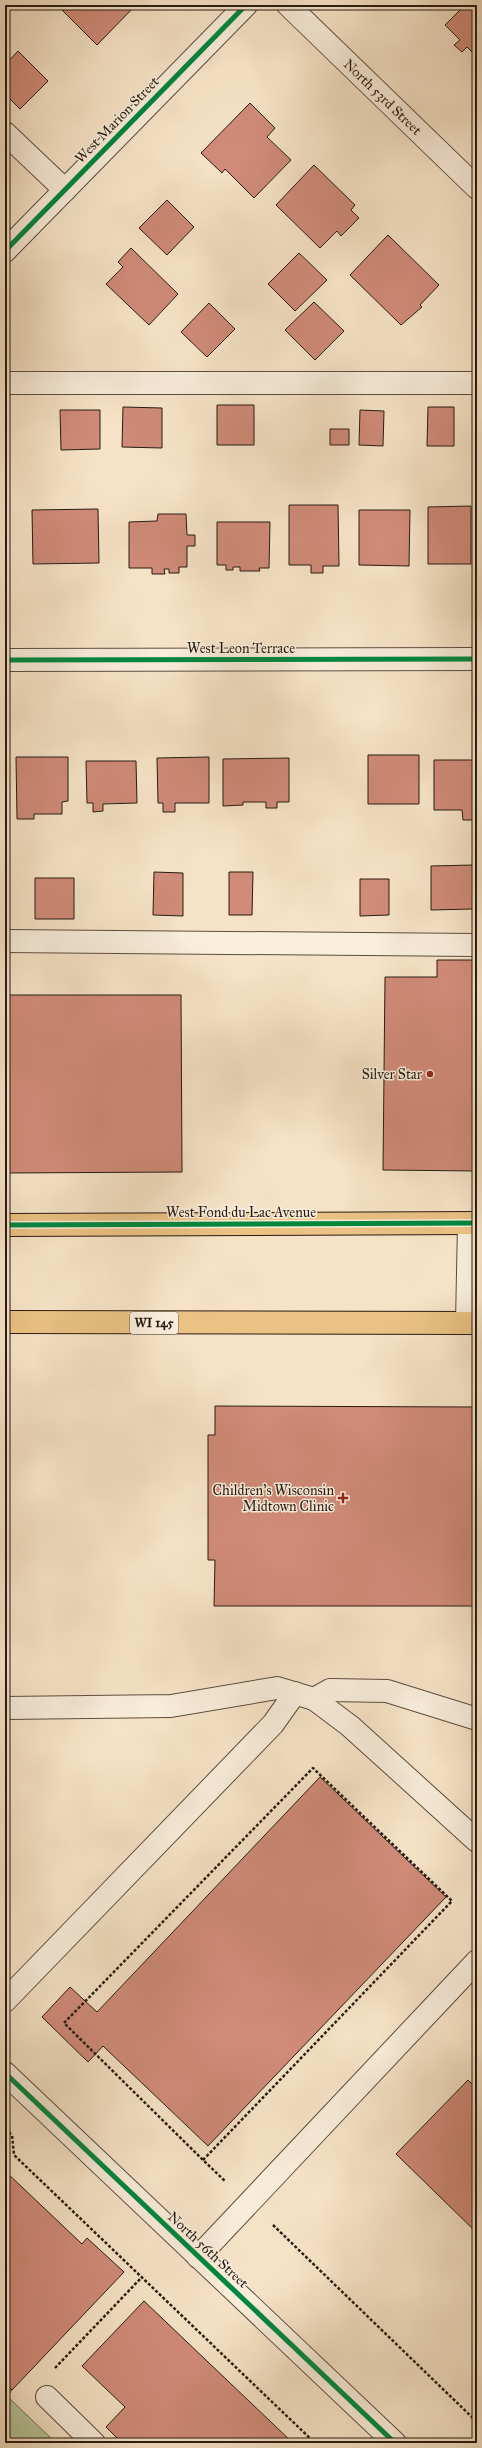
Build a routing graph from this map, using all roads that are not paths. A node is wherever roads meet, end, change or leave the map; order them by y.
1 (246, 5) edge
2 (288, 5) edge
3 (5, 132) edge
4 (477, 188) edge
5 (65, 190) junction
6 (5, 251) edge
7 (5, 383) edge
8 (477, 383) edge
9 (477, 659) edge
10 (5, 660) edge
11 (5, 941) edge
12 (477, 945) edge
13 (473, 1223) edge
14 (5, 1225) edge
15 (5, 1322) edge
16 (472, 1323) edge
17 (304, 1696) junction
18 (5, 1708) edge
19 (477, 1719) edge
20 (477, 1841) edge
21 (477, 1961) edge
22 (5, 2001) edge
23 (5, 2073) edge
24 (198, 2257) junction
25 (47, 2397) road end
26 (94, 2443) edge
27 (395, 2443) edge

1 - 5 street, West Marion Street
2 - 4 street, North 53rd Street
3 - 5 street
5 - 6 street, West Marion Street
7 - 8 street
9 - 10 street, West Leon Terrace
11 - 12 street
13 - 14 main road, West Fond du Lac Avenue
13 - 16 street
15 - 16 main road, WI 145
17 - 18 street
17 - 19 street
17 - 20 street
17 - 22 street
21 - 24 street
23 - 24 street, North 56th Street
24 - 27 street, North 56th Street
25 - 26 street

